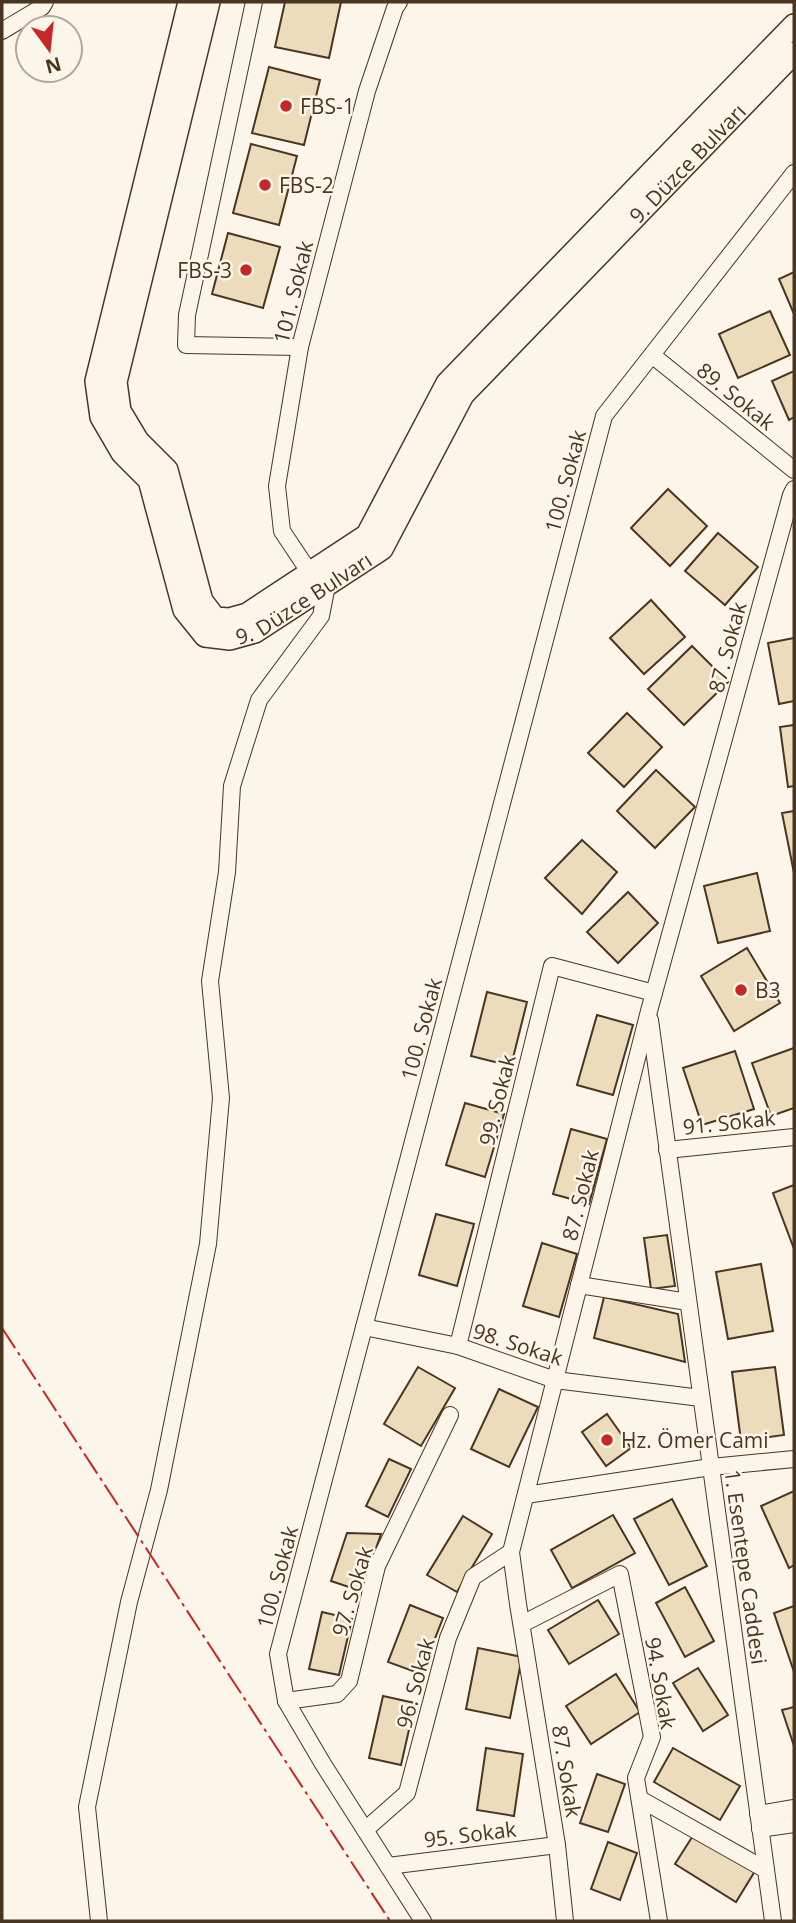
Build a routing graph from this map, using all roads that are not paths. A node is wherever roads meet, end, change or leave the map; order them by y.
1 (45, 2) edge
2 (189, 2) edge
3 (209, 2) edge
4 (254, 2) edge
5 (399, 2) edge
6 (794, 25) edge
7 (2, 31) edge
8 (794, 53) edge
9 (794, 173) edge
10 (300, 347) junction
11 (652, 355) junction
12 (794, 470) edge
13 (794, 489) edge
14 (318, 579) junction
15 (653, 993) junction
16 (649, 1011) junction
17 (794, 1137) edge
18 (667, 1150) junction
19 (579, 1286) junction
20 (688, 1302) junction
21 (364, 1327) junction
22 (458, 1346) junction
23 (555, 1380) junction
24 (701, 1398) junction
25 (450, 1415) dead end
26 (794, 1459) edge
27 (711, 1467) junction
28 (526, 1495) junction
29 (511, 1552) junction
30 (522, 1624) junction
31 (286, 1701) junction
32 (640, 1799) junction
33 (794, 1808) edge
34 (759, 1822) junction
35 (794, 1824) edge
36 (365, 1830) junction
37 (557, 1844) junction
38 (388, 1866) junction
39 (766, 1870) junction
40 (99, 1921) edge
41 (423, 1921) edge
42 (565, 1921) edge
43 (659, 1921) edge
44 (773, 1921) edge

1 - 7 street
2 - 14 main road, 9. Düzce Bulvarı
3 - 14 main road, 9. Düzce Bulvarı
4 - 10 street
5 - 10 street, 101. Sokak
6 - 14 main road, 9. Düzce Bulvarı
8 - 14 main road, 9. Düzce Bulvarı
9 - 11 street, 100. Sokak
10 - 14 street, 101. Sokak
11 - 12 street, 89. Sokak
11 - 21 street, 100. Sokak
13 - 15 street, 87. Sokak
14 - 40 street
15 - 16 street, 87. Sokak
15 - 22 street, 99. Sokak
16 - 18 street, 1. Esentepe Caddesi
16 - 19 street, 87. Sokak
17 - 18 street, 91. Sokak
18 - 20 street, 1. Esentepe Caddesi
19 - 20 street
19 - 23 street, 87. Sokak
20 - 24 street, 1. Esentepe Caddesi
21 - 22 street, 98. Sokak
21 - 31 street, 100. Sokak
22 - 23 street, 98. Sokak
23 - 24 street, 98. Sokak
23 - 28 street, 87. Sokak
24 - 27 street, 1. Esentepe Caddesi
25 - 31 street, 97. Sokak
26 - 27 street
27 - 28 street
27 - 34 street, 1. Esentepe Caddesi
28 - 29 street, 87. Sokak
29 - 30 street, 87. Sokak
29 - 36 street, 96. Sokak
30 - 32 street, 94. Sokak
30 - 37 street, 87. Sokak
31 - 36 street, 100. Sokak
32 - 39 street
32 - 43 street, 94. Sokak
33 - 34 street
34 - 35 street
34 - 39 street, 1. Esentepe Caddesi
36 - 38 street, 100. Sokak
37 - 38 street, 95. Sokak
37 - 42 street, 87. Sokak
38 - 41 street, 100. Sokak
39 - 44 street, 1. Esentepe Caddesi

